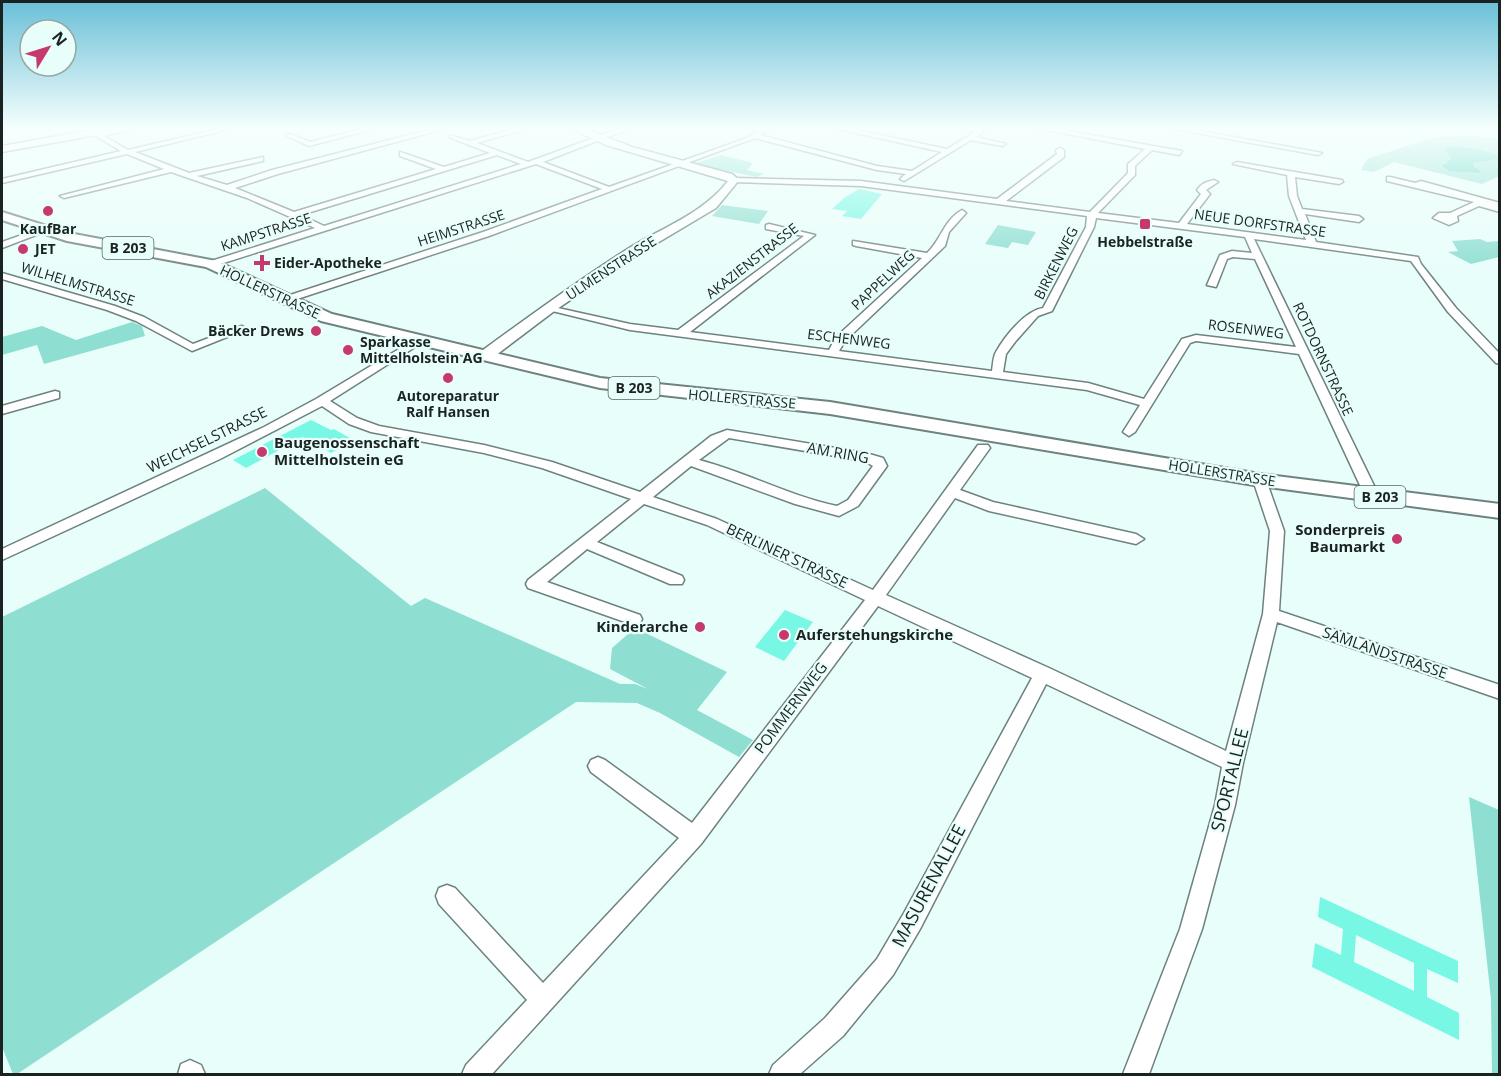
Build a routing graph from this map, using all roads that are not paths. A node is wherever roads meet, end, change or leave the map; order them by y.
1 (17, 177) edge
2 (141, 177) edge
3 (193, 177) edge
4 (259, 177) edge
5 (416, 177) edge
6 (485, 177) edge
7 (573, 177) edge
8 (644, 177) edge
9 (727, 177) edge
10 (906, 177) edge
11 (1031, 177) edge
12 (1128, 177) edge
13 (1292, 177) edge
14 (1310, 177) edge
15 (1430, 178) dead end
16 (1390, 179) dead end
17 (734, 180) junction
18 (2, 182) edge
19 (1214, 182) dead end
20 (1339, 182) dead end
21 (1418, 184) junction
22 (894, 186) junction
23 (227, 188) junction
24 (611, 190) junction
25 (63, 196) dead end
26 (999, 202) junction
27 (1479, 202) junction
28 (1500, 208) edge
29 (1299, 211) junction
30 (962, 213) dead end
31 (1092, 214) junction
32 (293, 215) junction
33 (2, 216) edge
34 (1451, 216) dead end
35 (1359, 219) dead end
36 (1181, 226) junction
37 (769, 227) dead end
38 (322, 228) junction
39 (45, 230) junction
40 (1248, 235) junction
41 (856, 243) dead end
42 (1312, 243) junction
43 (2, 245) edge
44 (929, 256) junction
45 (1260, 257) junction
46 (211, 264) junction
47 (2, 276) edge
48 (1212, 285) dead end
49 (285, 300) junction
50 (549, 309) junction
51 (242, 329) dead end
52 (681, 333) junction
53 (419, 340) junction
54 (1302, 351) junction
55 (832, 352) junction
56 (485, 356) junction
57 (1500, 361) edge
58 (997, 374) junction
59 (55, 395) dead end
60 (322, 401) junction
61 (1146, 403) junction
62 (2, 410) edge
63 (1130, 432) dead end
64 (983, 448) dead end
65 (688, 461) junction
66 (1260, 480) junction
67 (950, 491) junction
68 (1372, 496) junction
69 (644, 497) junction
70 (1500, 511) edge
71 (1136, 539) dead end
72 (585, 543) junction
73 (2, 555) edge
74 (676, 580) dead end
75 (876, 597) junction
76 (1271, 614) junction
77 (634, 619) dead end
78 (1043, 673) junction
79 (1500, 692) edge
80 (1233, 763) junction
81 (598, 766) dead end
82 (694, 837) junction
83 (447, 896) dead end
84 (543, 999) junction
85 (475, 1074) edge
86 (782, 1074) edge
87 (1136, 1074) edge

1 - 18 street
2 - 25 street
3 - 23 street
4 - 23 street
5 - 32 street
6 - 38 street, KAMPSTRASSE
7 - 24 street
8 - 24 street, HEIMSTRASSE
9 - 17 street, NEUE DORFSTRASSE
10 - 22 street
11 - 26 street
12 - 31 street
13 - 29 street
14 - 20 street
15 - 21 street
16 - 21 street
17 - 22 street, NEUE DORFSTRASSE
17 - 50 street, ULMENSTRASSE
19 - 36 street
21 - 27 street
22 - 26 street, NEUE DORFSTRASSE
23 - 32 street
24 - 49 street, HEIMSTRASSE
26 - 31 street, NEUE DORFSTRASSE
27 - 28 street
27 - 34 street
29 - 35 street
29 - 42 street
30 - 44 street, PAPPELWEG
31 - 36 street, NEUE DORFSTRASSE
31 - 58 street, BIRKENWEG
32 - 38 street
33 - 39 main road, HOLLERSTRASSE / B 203
36 - 40 street, NEUE DORFSTRASSE
37 - 52 street, AKAZIENSTRASSE
38 - 46 street, KAMPSTRASSE
39 - 43 street
39 - 46 main road, HOLLERSTRASSE / B 203
40 - 42 street, NEUE DORFSTRASSE
40 - 45 street, ROTDORNSTRASSE
41 - 44 street, PAPPELWEG
42 - 57 street, NEUE DORFSTRASSE
44 - 55 street, PAPPELWEG
45 - 48 street
45 - 54 street, ROTDORNSTRASSE
46 - 49 main road, HOLLERSTRASSE / B 203
47 - 51 street, WILHELMSTRASSE
49 - 53 main road, HOLLERSTRASSE / B 203
50 - 52 street, ESCHENWEG
50 - 56 street, ULMENSTRASSE
52 - 55 street, ESCHENWEG
53 - 56 main road, HOLLERSTRASSE / B 203
53 - 60 street, WEICHSELSTRASSE
54 - 61 street, ROSENWEG
54 - 68 street, ROTDORNSTRASSE
55 - 58 street, ESCHENWEG
56 - 66 main road, HOLLERSTRASSE / B 203
58 - 61 street, ESCHENWEG
59 - 62 street
60 - 69 street, BERLINER STRASSE
60 - 73 street, WEICHSELSTRASSE
61 - 63 street, ROSENWEG
64 - 67 street, POMMERNWEG
65 - 65 street, AM RING
65 - 69 street, AM RING
66 - 68 main road, HOLLERSTRASSE / B 203
66 - 76 street, SPORTALLEE
67 - 71 street
67 - 75 street, POMMERNWEG
68 - 70 main road, HOLLERSTRASSE / B 203
69 - 72 street, AM RING
69 - 75 street, BERLINER STRASSE
72 - 74 street
72 - 77 street, AM RING
75 - 78 street, BERLINER STRASSE
75 - 82 street, POMMERNWEG
76 - 79 street, SAMLANDSTRASSE
76 - 80 street, SPORTALLEE
78 - 80 street, BERLINER STRASSE
78 - 86 street, MASURENALLEE
80 - 87 street, SPORTALLEE
81 - 82 street
82 - 84 street, POMMERNWEG
83 - 84 street
84 - 85 street, POMMERNWEG

